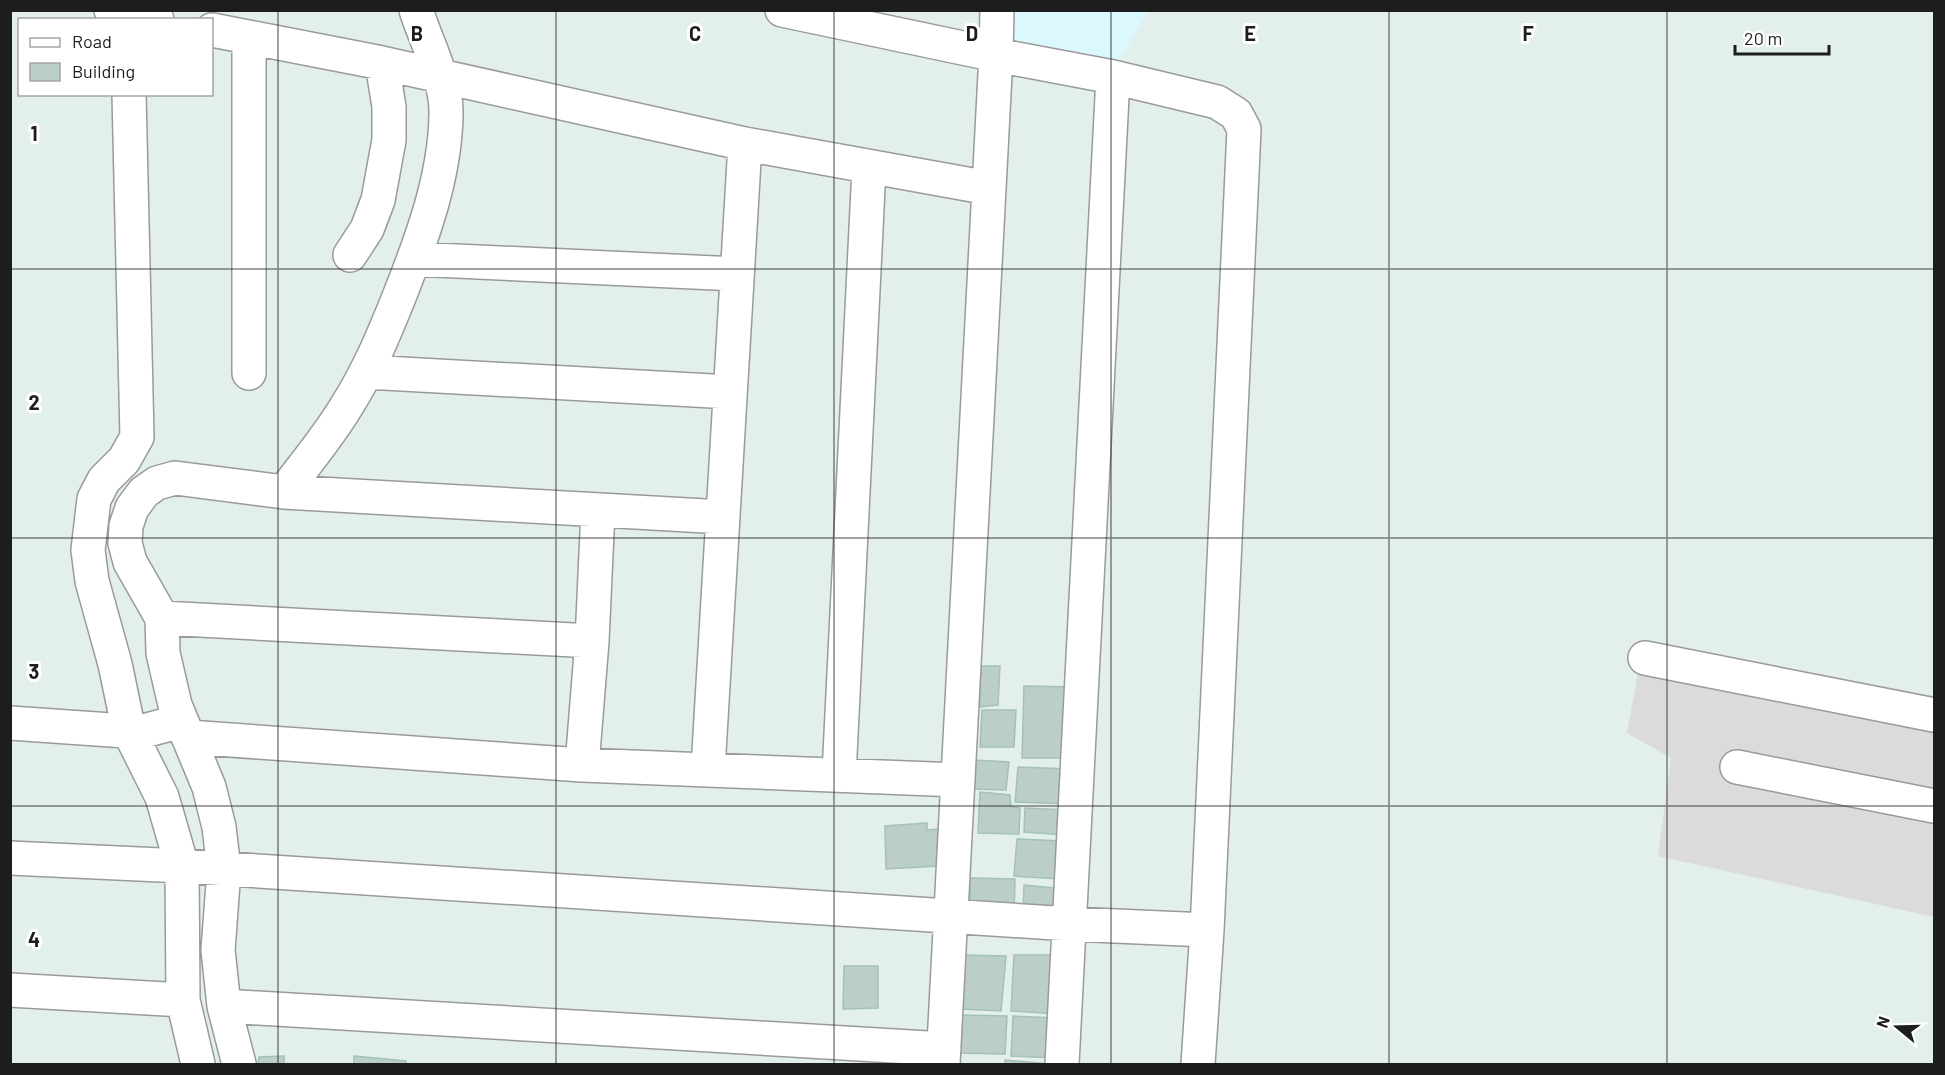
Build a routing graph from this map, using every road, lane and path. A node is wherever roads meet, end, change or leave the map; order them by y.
1 (416, 10) edge
2 (782, 10) edge
3 (997, 10) edge
4 (213, 30) edge
5 (249, 37) junction
6 (996, 55) junction
7 (382, 63) junction
8 (440, 77) junction
9 (1113, 77) junction
10 (129, 96) edge
11 (745, 144) junction
12 (869, 168) junction
13 (989, 188) junction
14 (350, 255) dead end
15 (414, 259) junction
16 (737, 274) junction
17 (366, 372) junction
18 (249, 373) dead end
19 (730, 392) junction
20 (284, 492) junction
21 (598, 511) junction
22 (723, 517) junction
23 (162, 618) junction
24 (592, 641) junction
25 (1645, 658) dead end
26 (1935, 715) edge
27 (10, 723) edge
28 (165, 729) junction
29 (582, 765) junction
30 (1737, 767) dead end
31 (708, 770) junction
32 (838, 775) junction
33 (958, 780) junction
34 (1935, 806) edge
35 (10, 858) edge
36 (182, 867) junction
37 (224, 870) junction
38 (951, 916) junction
39 (1070, 924) junction
40 (1207, 930) junction
41 (10, 990) edge
42 (183, 1000) junction
43 (224, 1006) junction
44 (943, 1057) edge
45 (198, 1065) edge
46 (239, 1065) edge
47 (1062, 1065) edge
48 (1198, 1065) edge

1 - 8 street
2 - 6 street
3 - 6 street
4 - 5 street
5 - 7 street
5 - 18 street
6 - 9 street
6 - 13 street
7 - 8 street
7 - 14 street
8 - 11 street
8 - 15 street
9 - 39 street
9 - 40 street
10 - 28 street
11 - 12 street
11 - 16 street
12 - 13 street
12 - 32 street
13 - 33 street
15 - 16 street
15 - 17 street
16 - 19 street
17 - 19 street
17 - 20 street
19 - 22 street
20 - 21 street
20 - 23 street
21 - 22 street
21 - 24 street
22 - 31 street
23 - 24 street
23 - 28 street
24 - 29 street
25 - 26 street
27 - 28 street
28 - 29 street
28 - 36 street
28 - 37 street
29 - 31 street
30 - 34 street
31 - 32 street
32 - 33 street
33 - 38 street
35 - 36 street
36 - 37 street
36 - 42 street
37 - 38 street
37 - 43 street
38 - 39 street
38 - 44 street
39 - 40 street
39 - 47 street
40 - 48 street
41 - 42 street
42 - 45 street
43 - 44 street
43 - 46 street

